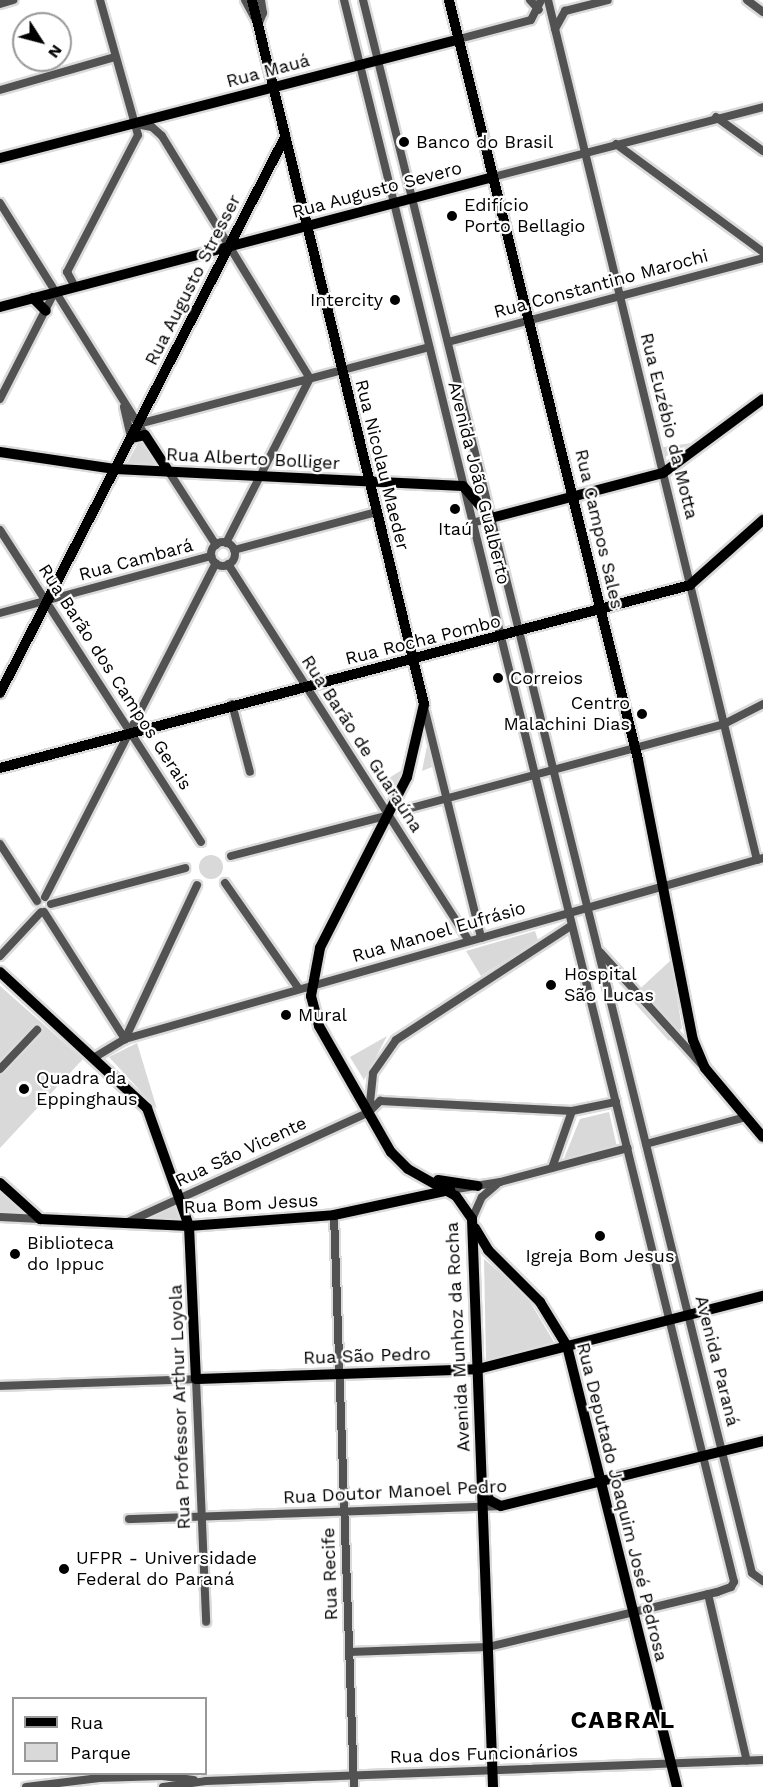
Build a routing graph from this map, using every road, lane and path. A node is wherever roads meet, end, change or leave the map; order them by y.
1 (14, 0) edge
2 (100, 0) edge
3 (245, 0) edge
4 (252, 0) edge
5 (261, 0) edge
6 (344, 0) edge
7 (363, 0) edge
8 (449, 0) edge
9 (530, 0) edge
10 (608, 0) edge
11 (747, 0) edge
12 (546, 1) edge
13 (0, 4) edge
14 (539, 10) junction
15 (565, 11) junction
16 (763, 12) edge
17 (258, 25) junction
18 (555, 30) junction
19 (459, 39) junction
20 (115, 57) junction
21 (379, 60) junction
22 (360, 65) junction
23 (273, 87) junction
24 (0, 90) edge
25 (763, 107) edge
26 (716, 117) junction
27 (133, 124) junction
28 (285, 137) junction
29 (616, 144) junction
30 (585, 152) junction
31 (763, 152) edge
32 (0, 158) edge
33 (493, 177) junction
34 (412, 198) junction
35 (0, 203) edge
36 (393, 203) junction
37 (307, 226) junction
38 (229, 246) junction
39 (763, 252) edge
40 (763, 258) edge
41 (75, 287) junction
42 (54, 293) junction
43 (620, 296) junction
44 (33, 298) junction
45 (0, 307) edge
46 (46, 311) junction
47 (531, 320) junction
48 (448, 342) junction
49 (429, 347) junction
50 (342, 370) junction
51 (310, 378) junction
52 (115, 387) junction
53 (0, 399) edge
54 (763, 399) edge
55 (138, 424) junction
56 (145, 435) junction
57 (131, 438) junction
58 (0, 452) edge
59 (162, 461) junction
60 (115, 469) junction
61 (150, 471) junction
62 (169, 472) junction
63 (663, 473) junction
64 (260, 476) junction
65 (369, 482) junction
66 (463, 486) junction
67 (574, 497) junction
68 (377, 512) junction
69 (491, 518) junction
70 (763, 520) edge
71 (472, 523) junction
72 (0, 530) edge
73 (226, 543) junction
74 (216, 545) junction
75 (234, 550) junction
76 (213, 560) junction
77 (228, 564) junction
78 (690, 585) junction
79 (47, 601) junction
80 (601, 611) junction
81 (0, 613) edge
82 (510, 635) junction
83 (413, 661) junction
84 (306, 687) junction
85 (0, 693) edge
86 (232, 704) junction
87 (424, 704) junction
88 (763, 704) edge
89 (724, 724) junction
90 (129, 732) junction
91 (635, 747) junction
92 (0, 768) edge
93 (552, 770) junction
94 (250, 772) dead end
95 (534, 775) junction
96 (447, 798) junction
97 (411, 808) dead end
98 (388, 815) junction
99 (201, 842) dead end
100 (0, 844) edge
101 (231, 856) dead end
102 (760, 859) edge
103 (185, 868) dead end
104 (225, 883) dead end
105 (196, 885) dead end
106 (665, 886) junction
107 (44, 901) junction
108 (587, 908) junction
109 (42, 912) junction
110 (568, 913) junction
111 (476, 917) junction
112 (543, 921) junction
113 (459, 925) junction
114 (571, 926) junction
115 (481, 938) junction
116 (549, 939) junction
117 (469, 941) junction
118 (597, 949) junction
119 (0, 956) edge
120 (0, 972) edge
121 (312, 986) junction
122 (299, 989) junction
123 (38, 1029) dead end
124 (125, 1038) junction
125 (95, 1058) junction
126 (705, 1068) junction
127 (0, 1070) edge
128 (616, 1102) junction
129 (572, 1111) junction
130 (369, 1112) junction
131 (746, 1117) junction
132 (763, 1137) edge
133 (646, 1144) junction
134 (628, 1148) junction
135 (552, 1168) junction
136 (429, 1178) junction
137 (500, 1182) junction
138 (0, 1183) edge
139 (478, 1186) junction
140 (450, 1190) junction
141 (180, 1199) junction
142 (334, 1215) junction
143 (0, 1217) edge
144 (40, 1219) junction
145 (472, 1219) junction
146 (126, 1223) junction
147 (189, 1226) junction
148 (763, 1296) edge
149 (689, 1315) junction
150 (671, 1319) junction
151 (567, 1346) junction
152 (478, 1369) junction
153 (339, 1373) junction
154 (196, 1379) junction
155 (0, 1386) edge
156 (763, 1441) edge
157 (722, 1451) junction
158 (705, 1456) junction
159 (481, 1459) junction
160 (602, 1481) junction
161 (501, 1506) junction
162 (483, 1507) junction
163 (344, 1512) junction
164 (201, 1517) junction
165 (129, 1519) dead end
166 (763, 1581) edge
167 (712, 1593) junction
168 (634, 1612) junction
169 (206, 1622) dead end
170 (489, 1647) junction
171 (349, 1652) junction
172 (763, 1760) edge
173 (747, 1761) junction
174 (672, 1764) junction
175 (493, 1770) junction
176 (353, 1776) junction
177 (206, 1781) junction
178 (26, 1787) edge
179 (163, 1787) edge
180 (354, 1787) edge
181 (493, 1787) edge
182 (677, 1787) edge

1 - 13 street
2 - 20 street
3 - 17 street
4 - 17 main road, Rua Nicolau Maeder
5 - 17 street
6 - 22 street, Avenida João Gualberto
7 - 21 street, Avenida João Gualberto
8 - 19 main road, Rua Campos Sales
9 - 14 street
10 - 15 street
11 - 16 street
12 - 14 street
12 - 15 street
12 - 18 street, Rua Euzébio da Motta
14 - 19 street, Rua Mauá
15 - 18 street
17 - 23 main road, Rua Nicolau Maeder
18 - 30 street, Rua Euzébio da Motta
19 - 21 main road, Rua Mauá
19 - 33 main road, Rua Campos Sales
20 - 24 street
20 - 27 street
21 - 22 main road, Rua Mauá
21 - 34 street, Avenida João Gualberto
22 - 23 main road, Rua Mauá
22 - 36 street, Avenida João Gualberto
23 - 27 main road, Rua Mauá
23 - 28 main road, Rua Nicolau Maeder
25 - 26 street, Rua Augusto Severo
26 - 29 street, Rua Augusto Severo
26 - 31 street
27 - 32 main road, Rua Mauá
27 - 38 street
27 - 41 street
28 - 37 main road, Rua Nicolau Maeder
28 - 38 main road, Rua Augusto Stresser
29 - 30 street, Rua Augusto Severo
29 - 39 street
30 - 33 street, Rua Augusto Severo
30 - 43 street, Rua Euzébio da Motta
33 - 34 main road, Rua Augusto Severo
33 - 47 main road, Rua Campos Sales
34 - 36 main road, Rua Augusto Severo
34 - 48 street, Avenida João Gualberto
35 - 42 street
36 - 37 main road, Rua Augusto Severo
36 - 49 street, Avenida João Gualberto
37 - 38 main road, Rua Augusto Severo
37 - 50 main road, Rua Nicolau Maeder
38 - 41 main road, Rua Augusto Severo
38 - 51 street
38 - 55 main road, Rua Augusto Stresser
40 - 43 street, Rua Constantino Marochi
41 - 42 main road, Rua Augusto Severo
42 - 44 main road, Rua Augusto Severo
42 - 46 street
42 - 52 street
43 - 47 street, Rua Constantino Marochi
43 - 63 street, Rua Euzébio da Motta
44 - 45 main road, Rua Augusto Severo
44 - 46 main road
46 - 53 street
47 - 48 street, Rua Constantino Marochi
47 - 67 main road, Rua Campos Sales
48 - 69 street, Avenida João Gualberto
49 - 50 street
49 - 66 street, Avenida João Gualberto
50 - 51 street
50 - 65 main road, Rua Nicolau Maeder
51 - 55 street
51 - 64 street
52 - 55 street
52 - 57 street
54 - 63 main road
55 - 56 street
55 - 57 main road, Rua Augusto Stresser
56 - 57 main road
56 - 59 main road
57 - 60 main road, Rua Augusto Stresser
58 - 60 main road, Rua Alberto Bolliger
59 - 61 main road
59 - 62 main road
60 - 61 main road, Rua Alberto Bolliger
60 - 79 main road, Rua Augusto Stresser
61 - 62 main road, Rua Alberto Bolliger
62 - 64 main road, Rua Alberto Bolliger
62 - 74 street
63 - 67 main road
63 - 78 street, Rua Euzébio da Motta
64 - 65 main road, Rua Alberto Bolliger
64 - 73 street
65 - 66 main road, Rua Alberto Bolliger
65 - 68 main road, Rua Nicolau Maeder
66 - 69 main road
66 - 71 street, Avenida João Gualberto
67 - 69 main road
67 - 80 main road, Rua Campos Sales
68 - 75 street
68 - 83 main road, Rua Nicolau Maeder
69 - 71 street
69 - 82 street, Avenida João Gualberto
70 - 78 main road, Rua Rocha Pombo
71 - 82 street, Avenida João Gualberto
72 - 79 street, Rua Barão dos Campos Gerais
73 - 74 street
73 - 75 street
74 - 76 street
75 - 77 street
76 - 77 street
76 - 79 street, Rua Cambará
76 - 90 street
77 - 84 street, Rua Barão de Guaraúna
78 - 80 main road, Rua Rocha Pombo
78 - 89 street, Rua Euzébio da Motta
79 - 81 street, Rua Cambará
79 - 85 main road, Rua Augusto Stresser
79 - 90 street, Rua Barão dos Campos Gerais
80 - 82 main road, Rua Rocha Pombo
80 - 91 main road, Rua Campos Sales
82 - 83 main road, Rua Rocha Pombo
82 - 93 street, Avenida João Gualberto
82 - 95 street, Avenida João Gualberto
83 - 84 main road, Rua Rocha Pombo
83 - 87 main road, Rua Nicolau Maeder
84 - 86 main road, Rua Rocha Pombo
84 - 98 street, Rua Barão de Guaraúna
86 - 90 main road, Rua Rocha Pombo
86 - 94 street
87 - 96 street, Rua Nicolau Maeder
87 - 98 main road
88 - 89 street
89 - 91 street
89 - 102 street, Rua Euzébio da Motta
90 - 92 main road, Rua Rocha Pombo
90 - 99 street, Rua Barão dos Campos Gerais
90 - 107 street
91 - 93 street
91 - 106 main road, Rua Campos Sales
93 - 95 street
93 - 108 street, Avenida João Gualberto
95 - 96 street
95 - 110 street, Avenida João Gualberto
96 - 97 street
96 - 111 street, Rua Nicolau Maeder
98 - 101 street
98 - 113 street, Rua Barão de Guaraúna
98 - 121 main road
100 - 107 street
102 - 106 street, Rua Manoel Eufrásio
103 - 107 street
104 - 122 street
105 - 124 street
106 - 108 street, Rua Manoel Eufrásio
106 - 126 main road, Rua Campos Sales
107 - 109 street
107 - 109 street
108 - 110 street, Rua Manoel Eufrásio
108 - 118 street, Avenida João Gualberto
109 - 119 street
109 - 124 street
110 - 112 street, Rua Manoel Eufrásio
110 - 114 street, Avenida João Gualberto
111 - 113 street
111 - 115 street, Rua Nicolau Maeder
112 - 115 street, Rua Manoel Eufrásio
112 - 116 street
113 - 117 street, Rua Barão de Guaraúna
114 - 116 street
114 - 128 street, Avenida João Gualberto
115 - 117 street, Rua Manoel Eufrásio
116 - 130 street
117 - 121 street, Rua Manoel Eufrásio
118 - 126 street
118 - 133 street, Avenida João Gualberto
120 - 125 main road
121 - 122 street, Rua Manoel Eufrásio
121 - 130 main road
122 - 124 street, Rua Manoel Eufrásio
123 - 127 street
124 - 125 street
125 - 141 main road, Rua Professor Arthur Loyola
126 - 131 main road, Rua Campos Sales
128 - 129 street, Rua São Vicente
128 - 134 street, Avenida João Gualberto
129 - 130 street, Rua São Vicente
129 - 135 street
130 - 136 main road, Avenida Munhoz da Rocha
130 - 141 street, Rua São Vicente
131 - 132 main road, Rua Campos Sales
131 - 133 street
133 - 149 street, Avenida Paraná
134 - 135 street, Rua Bom Jesus
134 - 150 street, Avenida Paraná
135 - 137 street, Rua Bom Jesus
136 - 139 main road
136 - 140 main road, Avenida Munhoz da Rocha
137 - 139 street, Rua Bom Jesus
137 - 145 street
138 - 144 main road
139 - 140 street, Rua Bom Jesus
140 - 142 main road, Rua Bom Jesus
140 - 145 main road, Avenida Munhoz da Rocha
141 - 146 street, Rua São Vicente
141 - 147 main road, Rua Professor Arthur Loyola
142 - 147 main road, Rua Bom Jesus
142 - 153 street, Rua Recife
143 - 144 street, Rua Bom Jesus
144 - 146 main road, Rua Bom Jesus
145 - 151 main road, Rua Deputado Joaquim José Pedrosa
145 - 152 main road, Avenida Munhoz da Rocha
146 - 147 main road, Rua Bom Jesus
147 - 154 main road, Rua Professor Arthur Loyola
148 - 149 main road, Rua São Pedro
149 - 150 main road, Rua São Pedro
149 - 157 street, Avenida Paraná
150 - 151 main road, Rua São Pedro
150 - 158 street, Avenida Paraná
151 - 152 main road, Rua São Pedro
151 - 160 main road, Rua Deputado Joaquim José Pedrosa
152 - 153 main road, Rua São Pedro
152 - 159 main road, Avenida Munhoz da Rocha
153 - 154 main road, Rua São Pedro
153 - 163 street, Rua Recife
154 - 155 street, Rua São Pedro
154 - 164 street, Rua Professor Arthur Loyola
156 - 157 main road, Rua Doutor Manoel Pedro
157 - 158 main road, Rua Doutor Manoel Pedro
157 - 166 street, Avenida Paraná
158 - 160 main road, Rua Doutor Manoel Pedro
158 - 167 street, Avenida Paraná
159 - 161 main road
159 - 162 main road, Avenida Munhoz da Rocha
160 - 161 main road, Rua Doutor Manoel Pedro
160 - 168 main road, Rua Deputado Joaquim José Pedrosa
161 - 162 street, Rua Doutor Manoel Pedro
162 - 163 street, Rua Doutor Manoel Pedro
162 - 170 main road, Avenida Munhoz da Rocha
163 - 164 street, Rua Doutor Manoel Pedro
163 - 171 street, Rua Recife
164 - 165 street, Rua Doutor Manoel Pedro
164 - 169 street, Rua Professor Arthur Loyola
167 - 168 street
167 - 173 street
168 - 170 street
168 - 174 main road, Rua Deputado Joaquim José Pedrosa
170 - 171 street
170 - 175 main road, Avenida Munhoz da Rocha
171 - 176 street, Rua Recife
172 - 173 street, Rua dos Funcionários
173 - 174 street, Rua dos Funcionários
174 - 175 street, Rua dos Funcionários
174 - 182 main road, Rua Deputado Joaquim José Pedrosa
175 - 176 street, Rua dos Funcionários
175 - 181 main road, Avenida Munhoz da Rocha
176 - 177 street, Rua dos Funcionários
176 - 180 street, Rua Recife
177 - 178 street, Rua dos Funcionários
177 - 179 street, Rua dos Funcionários

